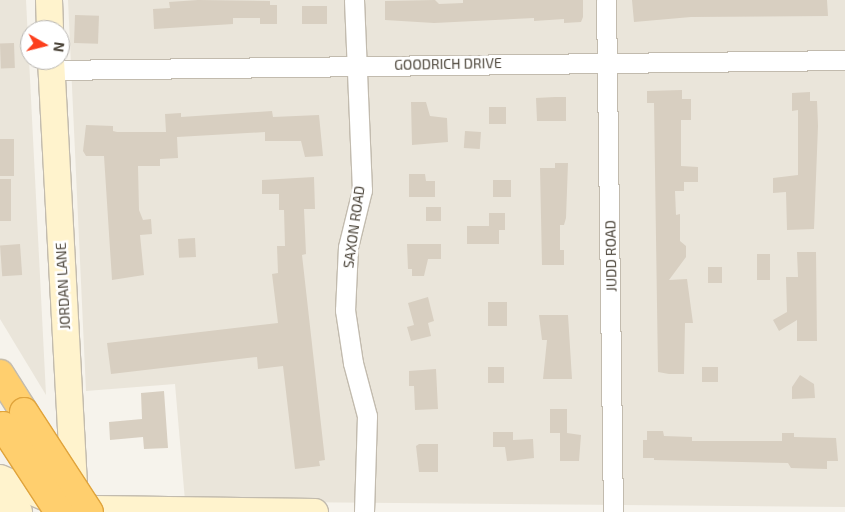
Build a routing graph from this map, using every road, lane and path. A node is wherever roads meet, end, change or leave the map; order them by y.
1 (49, 0) edge
2 (354, 0) edge
3 (606, 0) edge
4 (50, 20) edge
5 (607, 60) junction
6 (845, 60) edge
7 (70, 65) edge
8 (354, 66) junction
9 (52, 70) edge
10 (0, 374) edge
11 (70, 401) junction
12 (9, 419) edge
13 (0, 465) edge
14 (0, 478) edge
15 (0, 503) edge
16 (75, 511) edge
17 (19, 512) edge
18 (314, 512) edge
19 (364, 512) edge
20 (613, 512) edge

1 - 4 main road
2 - 8 street, SAXON ROAD
3 - 5 street, JUDD ROAD
5 - 6 street, GOODRICH DRIVE
5 - 8 street, GOODRICH DRIVE
5 - 20 street, JUDD ROAD
7 - 8 street, GOODRICH DRIVE
8 - 19 street, SAXON ROAD
9 - 11 main road, JORDAN LANE
10 - 12 highway
11 - 13 main road
11 - 16 main road, JORDAN LANE
12 - 16 highway, bridge
14 - 16 main road
15 - 17 main road
16 - 18 main road

